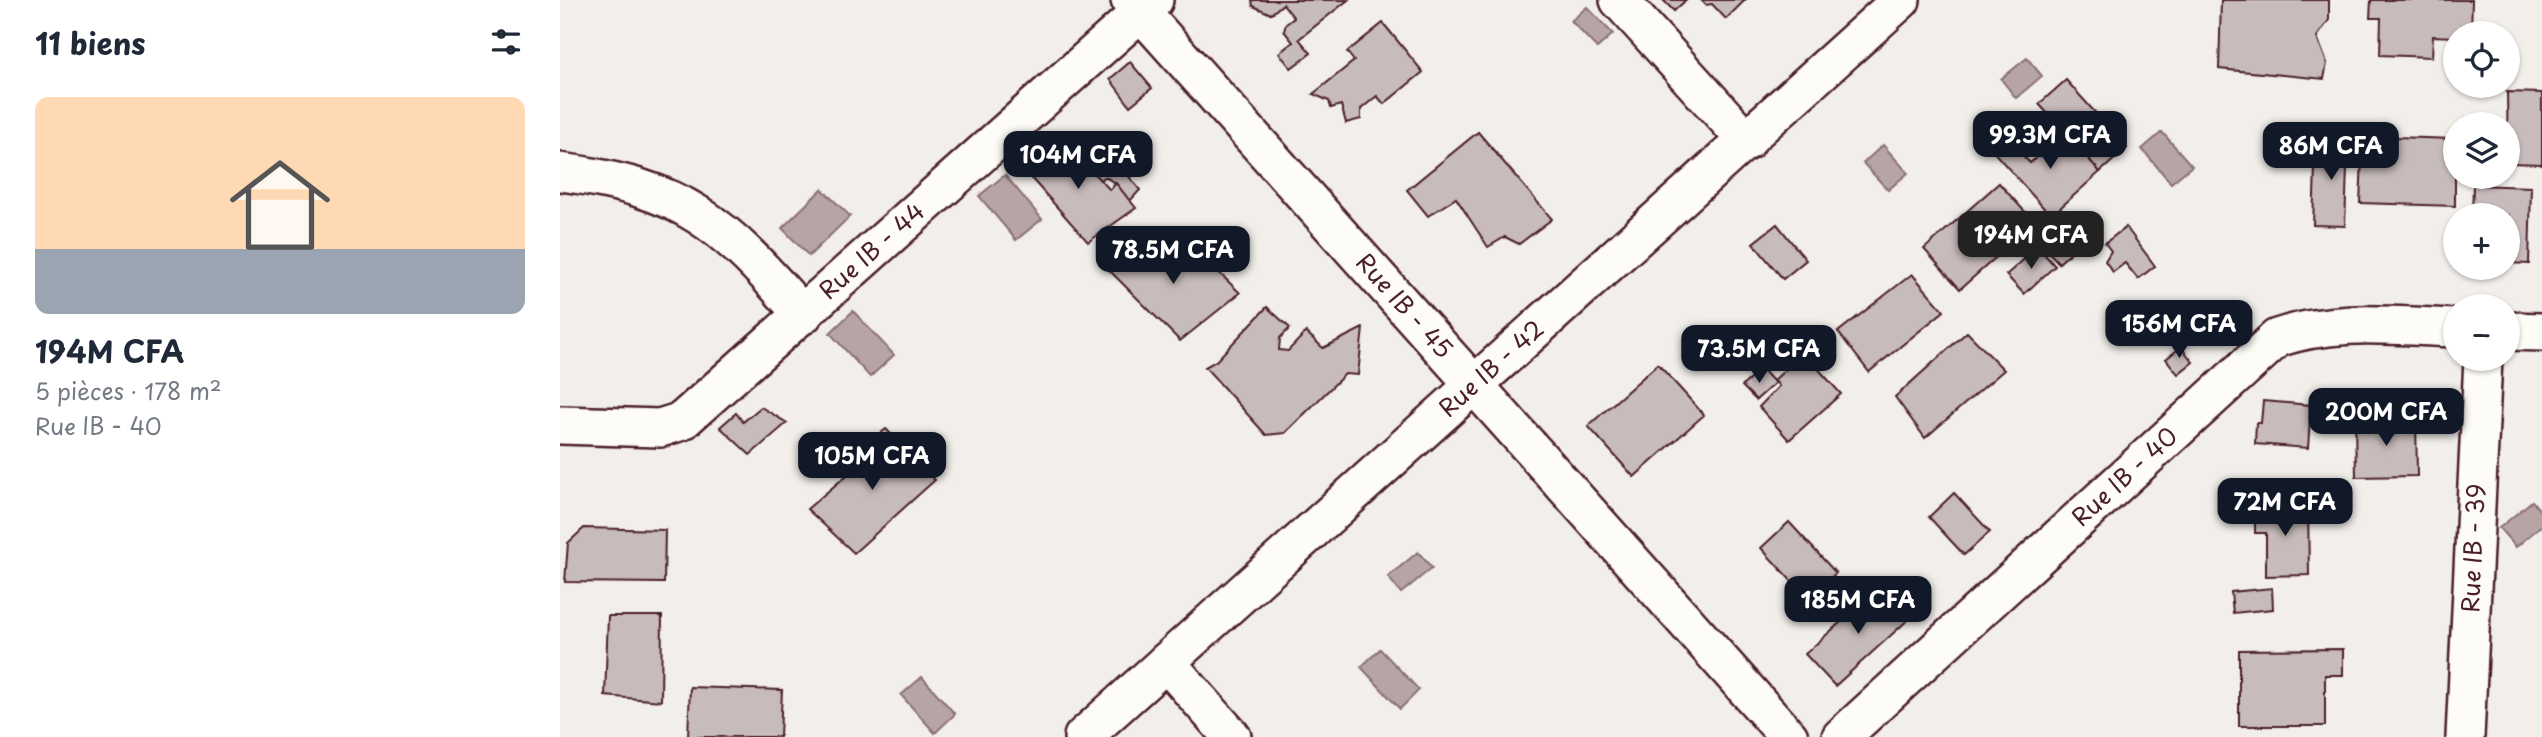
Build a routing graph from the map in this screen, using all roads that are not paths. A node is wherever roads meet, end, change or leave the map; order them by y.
1 (1619, 0) edge
2 (1901, 0) edge
3 (1142, 4) edge
4 (1746, 141) junction
5 (560, 172) edge
6 (803, 315) junction
7 (2443, 328) edge
8 (2520, 331) edge
9 (2542, 332) edge
10 (2482, 371) edge
11 (1476, 383) junction
12 (560, 425) edge
13 (1166, 662) junction
14 (1083, 737) edge
15 (1232, 737) edge
16 (1790, 737) edge
17 (1841, 737) edge
18 (2465, 737) edge

1 - 4 street
2 - 4 street, Rue IB - 42
3 - 6 street, Rue IB - 44
3 - 11 street, Rue IB - 45
4 - 11 street, Rue IB - 42
5 - 6 street
6 - 12 street, Rue IB - 44
7 - 17 street, Rue IB - 40
8 - 9 street
10 - 18 street, Rue IB - 39
11 - 13 street, Rue IB - 42
11 - 16 street, Rue IB - 45
13 - 14 street, Rue IB - 42
13 - 15 street

